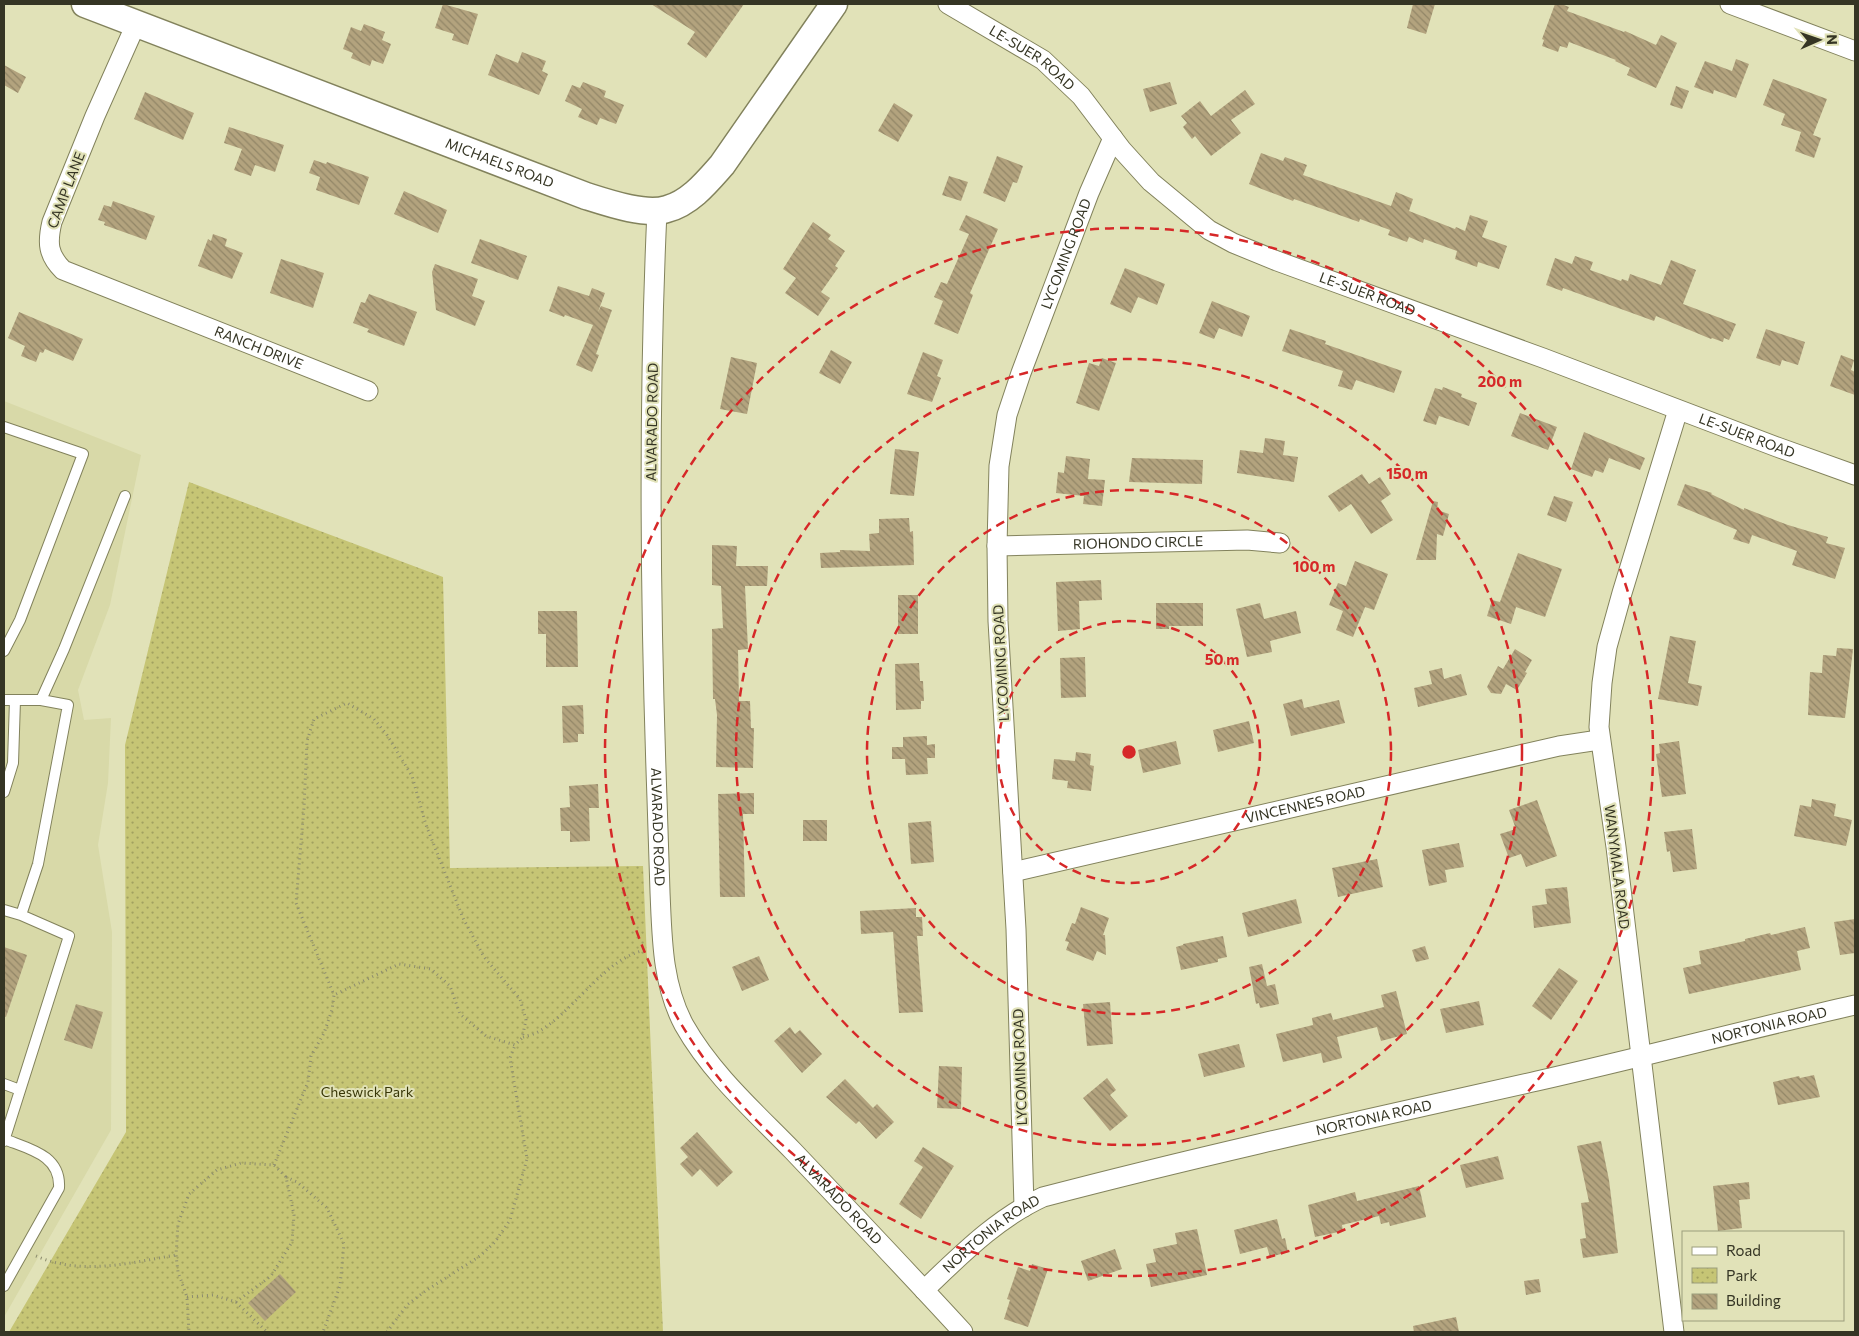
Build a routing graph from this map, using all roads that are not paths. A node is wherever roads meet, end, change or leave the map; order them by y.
1 (85, 4) edge
2 (834, 4) edge
3 (948, 4) edge
4 (1730, 4) edge
5 (136, 24) junction
6 (1855, 51) edge
7 (1112, 138) junction
8 (657, 211) junction
9 (149, 304) joint
10 (368, 391) dead end
11 (1678, 410) junction
12 (4, 428) edge
13 (1855, 475) edge
14 (125, 496) dead end
15 (1280, 543) dead end
16 (997, 546) junction
17 (4, 651) edge
18 (4, 700) edge
19 (15, 700) junction
20 (41, 700) junction
21 (1599, 740) junction
22 (4, 792) edge
23 (1013, 872) junction
24 (4, 910) edge
25 (22, 915) junction
26 (1855, 1005) edge
27 (1641, 1056) junction
28 (4, 1084) edge
29 (20, 1090) junction
30 (4, 1140) edge
31 (1024, 1207) junction
32 (4, 1286) edge
33 (924, 1290) junction
34 (962, 1332) edge
35 (1674, 1332) edge

1 - 5 street, MICHAELS ROAD
2 - 8 street, MICHAELS ROAD
3 - 7 street, LE-SUER ROAD
4 - 6 street
5 - 8 street, MICHAELS ROAD
5 - 9 street, CAMP LANE
7 - 11 street, LE-SUER ROAD
7 - 16 street, LYCOMING ROAD
8 - 33 street, ALVARADO ROAD
9 - 10 street, RANCH DRIVE
11 - 13 street, LE-SUER ROAD
11 - 21 street, WANYMALA ROAD
12 - 17 lane
14 - 20 lane
15 - 16 street, RIOHONDO CIRCLE
16 - 23 street, LYCOMING ROAD
18 - 19 lane
19 - 20 lane
19 - 22 lane
20 - 25 lane
21 - 23 street, VINCENNES ROAD
21 - 27 street, WANYMALA ROAD
23 - 31 street, LYCOMING ROAD
24 - 25 lane
25 - 29 lane
26 - 27 street, NORTONIA ROAD
27 - 31 street, NORTONIA ROAD
27 - 35 street, WANYMALA ROAD
28 - 29 lane
29 - 30 lane
30 - 32 lane
31 - 33 street, NORTONIA ROAD
33 - 34 street, ALVARADO ROAD

